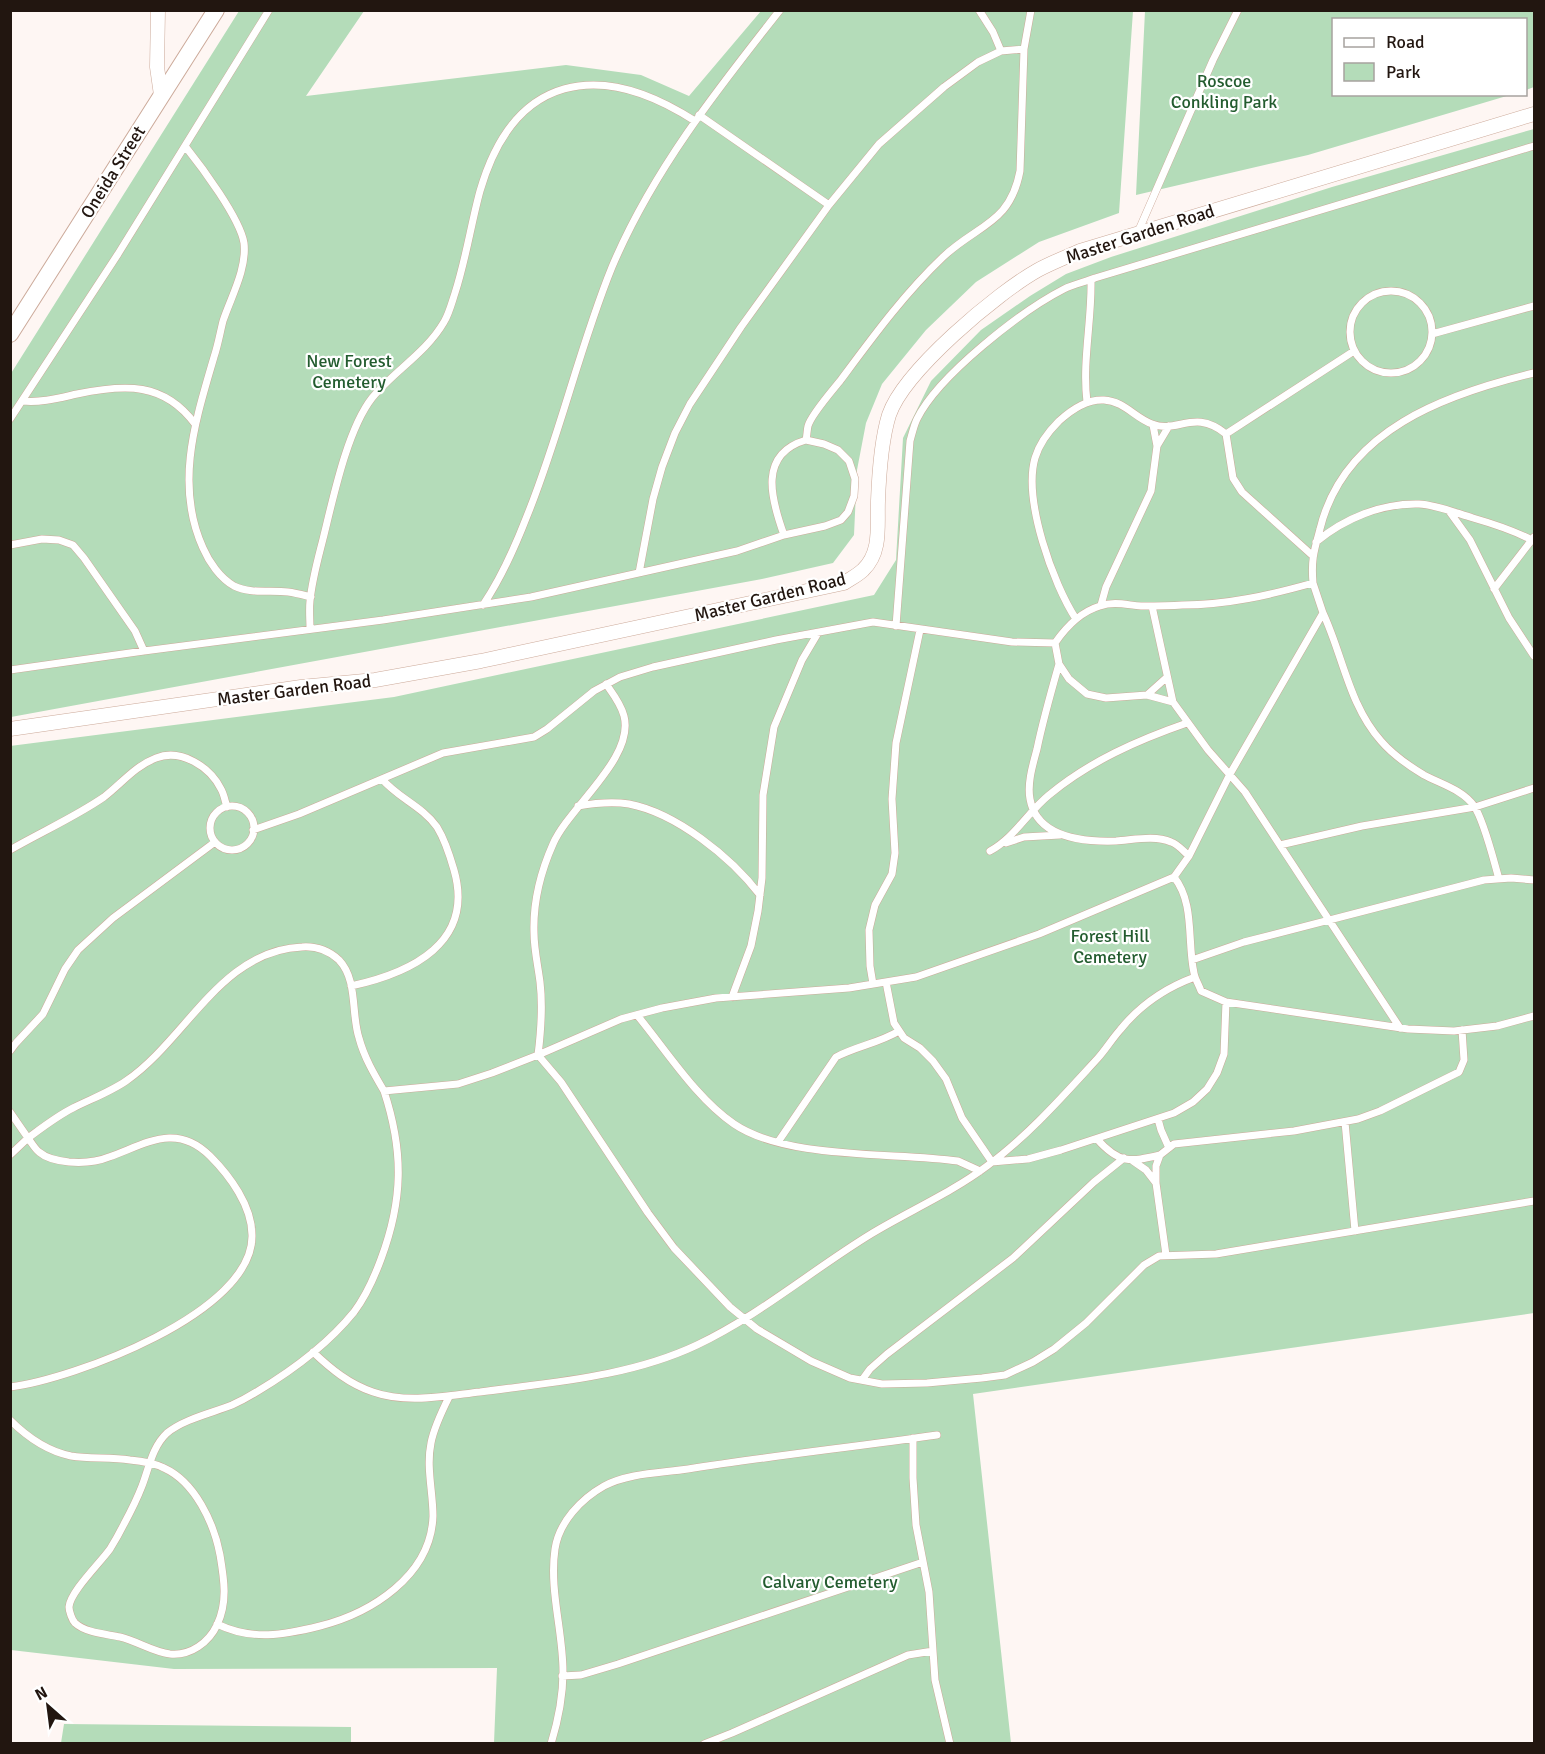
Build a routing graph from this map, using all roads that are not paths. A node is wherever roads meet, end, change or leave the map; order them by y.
1 (158, 10) edge
2 (216, 10) edge
3 (269, 10) edge
4 (780, 10) edge
5 (980, 10) edge
6 (1031, 10) edge
7 (1238, 10) edge
8 (1024, 49) junction
9 (1001, 51) junction
10 (161, 95) junction
11 (1534, 113) edge
12 (697, 118) junction
13 (185, 146) junction
14 (1534, 146) edge
15 (829, 205) junction
16 (1138, 233) junction
17 (1091, 280) junction
18 (1534, 306) edge
19 (11, 332) edge
20 (1432, 334) junction
21 (1354, 351) junction
22 (1534, 373) edge
23 (22, 401) junction
24 (1087, 402) junction
25 (10, 419) edge
26 (195, 424) junction
27 (1153, 425) junction
28 (1169, 426) junction
29 (1226, 434) junction
30 (806, 440) junction
31 (1157, 446) junction
32 (1449, 511) junction
33 (784, 534) junction
34 (1534, 539) edge
35 (1316, 542) junction
36 (10, 545) edge
37 (1313, 556) junction
38 (639, 573) junction
39 (1313, 583) junction
40 (1494, 589) junction
41 (311, 597) junction
42 (483, 605) junction
43 (1101, 605) junction
44 (1152, 606) junction
45 (1323, 614) junction
46 (1076, 619) junction
47 (896, 626) junction
48 (310, 628) junction
49 (920, 630) junction
50 (818, 633) junction
51 (1055, 643) junction
52 (144, 651) junction
53 (1534, 656) edge
54 (1059, 664) junction
55 (10, 670) edge
56 (1166, 678) junction
57 (606, 684) junction
58 (1147, 695) junction
59 (1173, 702) junction
60 (1187, 723) junction
61 (10, 729) edge
62 (1230, 774) junction
63 (382, 779) junction
64 (1534, 788) edge
65 (578, 806) junction
66 (227, 807) junction
67 (1475, 807) junction
68 (1034, 808) junction
69 (254, 830) junction
70 (1061, 835) junction
71 (215, 842) junction
72 (1004, 843) junction
73 (1280, 845) junction
74 (10, 850) edge
75 (990, 851) dead end
76 (1189, 856) junction
77 (1174, 877) junction
78 (1499, 879) junction
79 (1534, 880) edge
80 (760, 895) junction
81 (1330, 920) junction
82 (1192, 960) junction
83 (1195, 977) junction
84 (886, 982) junction
85 (873, 984) junction
86 (351, 986) junction
87 (732, 997) junction
88 (1226, 1002) junction
89 (637, 1015) junction
90 (1534, 1016) edge
91 (1400, 1028) junction
92 (1462, 1030) junction
93 (899, 1031) junction
94 (10, 1051) edge
95 (538, 1055) junction
96 (384, 1091) junction
97 (10, 1112) edge
98 (1158, 1119) junction
99 (1346, 1122) junction
100 (28, 1138) junction
101 (1097, 1138) junction
102 (778, 1142) junction
103 (1169, 1148) junction
104 (10, 1155) edge
105 (1160, 1155) junction
106 (1124, 1158) junction
107 (1133, 1161) junction
108 (992, 1162) junction
109 (980, 1171) junction
110 (1156, 1183) junction
111 (1534, 1201) edge
112 (1354, 1232) junction
113 (1166, 1255) junction
114 (745, 1319) junction
115 (313, 1352) junction
116 (862, 1380) junction
117 (10, 1387) edge
118 (449, 1396) junction
119 (10, 1420) edge
120 (937, 1435) dead end
121 (913, 1438) junction
122 (150, 1463) junction
123 (923, 1562) junction
124 (218, 1624) junction
125 (933, 1651) junction
126 (562, 1676) junction
127 (551, 1743) edge
128 (708, 1743) edge
129 (950, 1743) edge

1 - 10 street
2 - 10 street, Oneida Street
3 - 13 lane
4 - 12 lane
5 - 9 lane
6 - 8 lane
7 - 16 lane
8 - 9 lane
8 - 30 lane
9 - 15 lane
10 - 19 street, Oneida Street
11 - 16 street, Master Garden Road
12 - 15 lane
12 - 41 lane
12 - 42 lane
13 - 23 lane
13 - 26 lane
14 - 17 lane
15 - 38 lane
16 - 61 street, Master Garden Road
17 - 24 lane
17 - 47 lane
18 - 20 lane
20 - 21 lane
20 - 21 lane
21 - 29 lane
22 - 35 lane
23 - 25 lane
23 - 26 lane
24 - 27 lane
24 - 46 lane
26 - 41 lane
27 - 28 lane
27 - 31 lane
28 - 29 lane
28 - 31 lane
29 - 37 lane
30 - 33 lane
30 - 33 lane
31 - 43 lane
32 - 34 lane
32 - 35 lane
32 - 40 lane
33 - 38 lane
34 - 40 lane
35 - 37 lane
36 - 52 lane
37 - 39 lane
38 - 42 lane
39 - 44 lane
39 - 45 lane
40 - 53 lane
41 - 48 lane
42 - 48 lane
43 - 44 lane
43 - 46 lane
44 - 56 lane
45 - 62 lane
45 - 67 lane
46 - 51 lane
47 - 49 lane
47 - 50 lane
48 - 52 lane
49 - 51 lane
49 - 85 lane
50 - 57 lane
50 - 80 lane
51 - 54 lane
52 - 55 lane
54 - 58 lane
54 - 68 lane
56 - 58 lane
56 - 59 lane
57 - 63 lane
57 - 65 lane
58 - 59 lane
59 - 60 lane
60 - 62 lane
60 - 68 lane
62 - 73 lane
62 - 76 lane
63 - 69 lane
63 - 86 lane
64 - 67 lane
65 - 80 lane
65 - 95 lane
66 - 69 lane
66 - 71 lane
66 - 74 lane
67 - 73 lane
67 - 78 lane
68 - 70 lane
68 - 72 lane
69 - 71 lane
70 - 72 lane
70 - 76 lane
71 - 94 lane
72 - 75 lane
73 - 81 lane
76 - 77 lane
77 - 82 lane
77 - 84 lane
78 - 79 lane
78 - 81 lane
80 - 87 lane
81 - 82 lane
81 - 91 lane
82 - 83 lane
83 - 88 lane
83 - 108 lane
84 - 85 lane
84 - 93 lane
85 - 87 lane
86 - 96 lane
86 - 100 lane
87 - 89 lane
88 - 91 lane
88 - 98 lane
89 - 95 lane
89 - 102 lane
90 - 92 lane
91 - 92 lane
92 - 99 lane
93 - 102 lane
93 - 108 lane
95 - 96 lane
95 - 114 lane
96 - 115 lane
97 - 100 lane
98 - 101 lane
98 - 103 lane
99 - 103 lane
99 - 112 lane
100 - 104 lane
100 - 117 lane
101 - 106 lane
101 - 108 lane
102 - 109 lane
103 - 105 lane
105 - 107 lane
105 - 110 lane
106 - 107 lane
106 - 116 lane
107 - 110 lane
108 - 109 lane
109 - 114 lane
110 - 113 lane
111 - 112 lane
112 - 113 lane
113 - 116 lane
114 - 116 lane
114 - 118 lane
115 - 118 lane
115 - 122 lane
118 - 124 lane
119 - 122 lane
120 - 121 lane
121 - 123 lane
121 - 126 lane
122 - 124 lane
122 - 124 lane
123 - 125 lane
123 - 126 lane
125 - 128 lane
125 - 129 lane
126 - 127 lane

